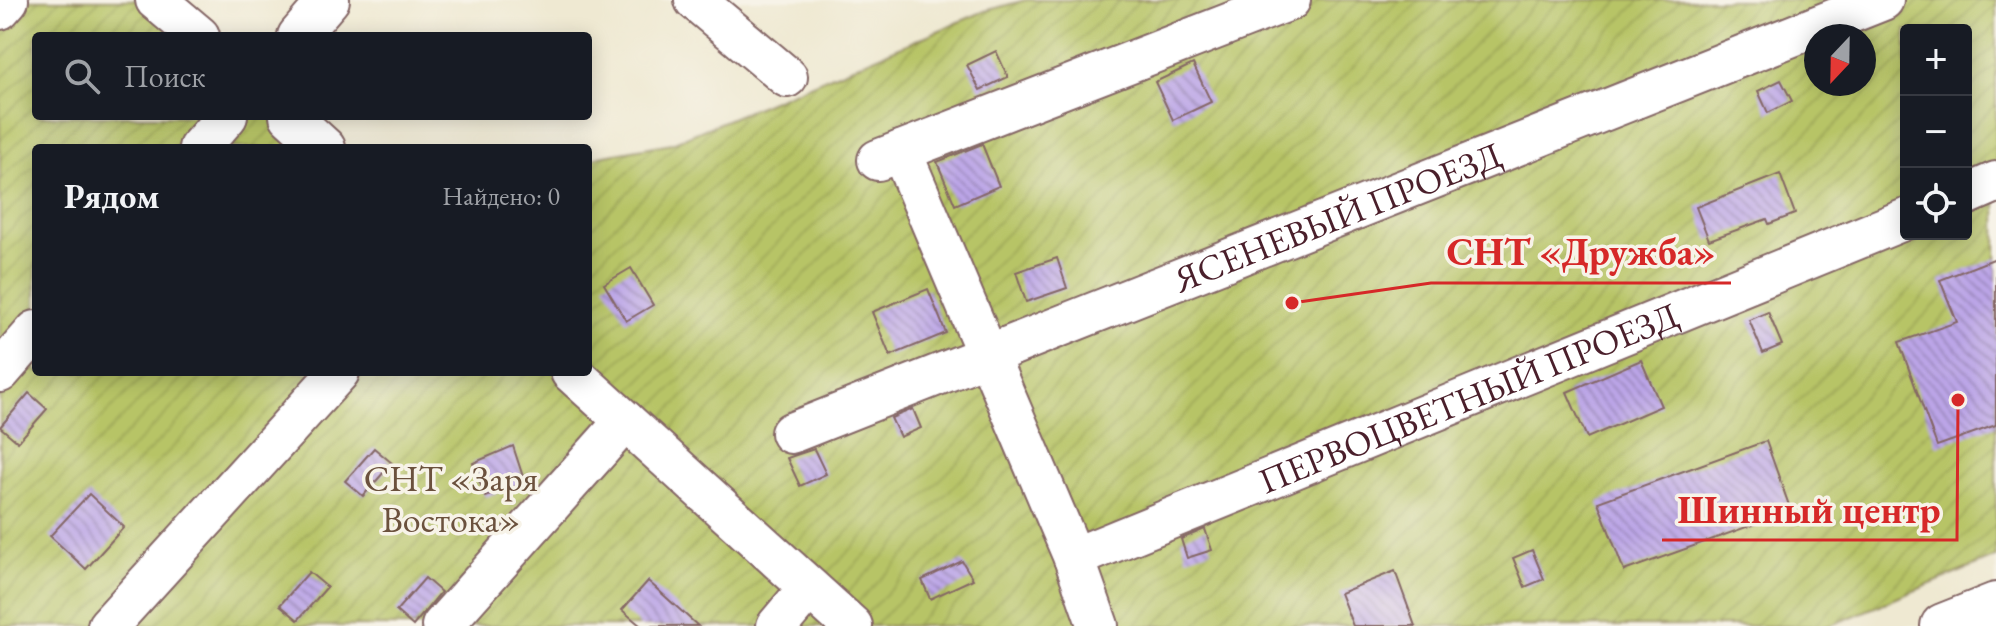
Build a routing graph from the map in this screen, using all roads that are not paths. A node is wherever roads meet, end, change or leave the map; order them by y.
1 (8, 0) edge
2 (156, 0) edge
3 (329, 0) edge
4 (695, 0) edge
5 (1290, 0) edge
6 (1883, 0) edge
7 (0, 9) edge
8 (194, 32) edge
9 (301, 32) edge
10 (787, 77) dead end
11 (224, 120) edge
12 (294, 120) edge
13 (202, 144) edge
14 (321, 144) edge
15 (1996, 182) edge
16 (1972, 192) edge
17 (1900, 221) edge
18 (32, 336) edge
19 (988, 354) junction
20 (0, 372) edge
21 (335, 376) edge
22 (575, 376) edge
23 (625, 421) junction
24 (791, 433) dead end
25 (1074, 558) junction
26 (809, 588) junction
27 (1996, 605) edge
28 (108, 626) edge
29 (442, 626) edge
30 (777, 626) edge
31 (852, 626) edge
32 (1098, 626) edge
33 (1943, 626) edge

1 - 7 street
2 - 8 street
3 - 9 street
4 - 10 street
5 - 19 street
6 - 19 street, ЯСЕНЕВЫЙ ПРОЕЗД
11 - 13 street
12 - 14 street
15 - 16 street
17 - 25 street, ПЕРВОЦВЕТНЫЙ ПРОЕЗД
18 - 20 street
19 - 24 street, ЯСЕНЕВЫЙ ПРОЕЗД
19 - 25 street
21 - 28 street
22 - 23 street
23 - 26 street
23 - 29 street
25 - 32 street
26 - 30 street
26 - 31 street
27 - 33 main road

